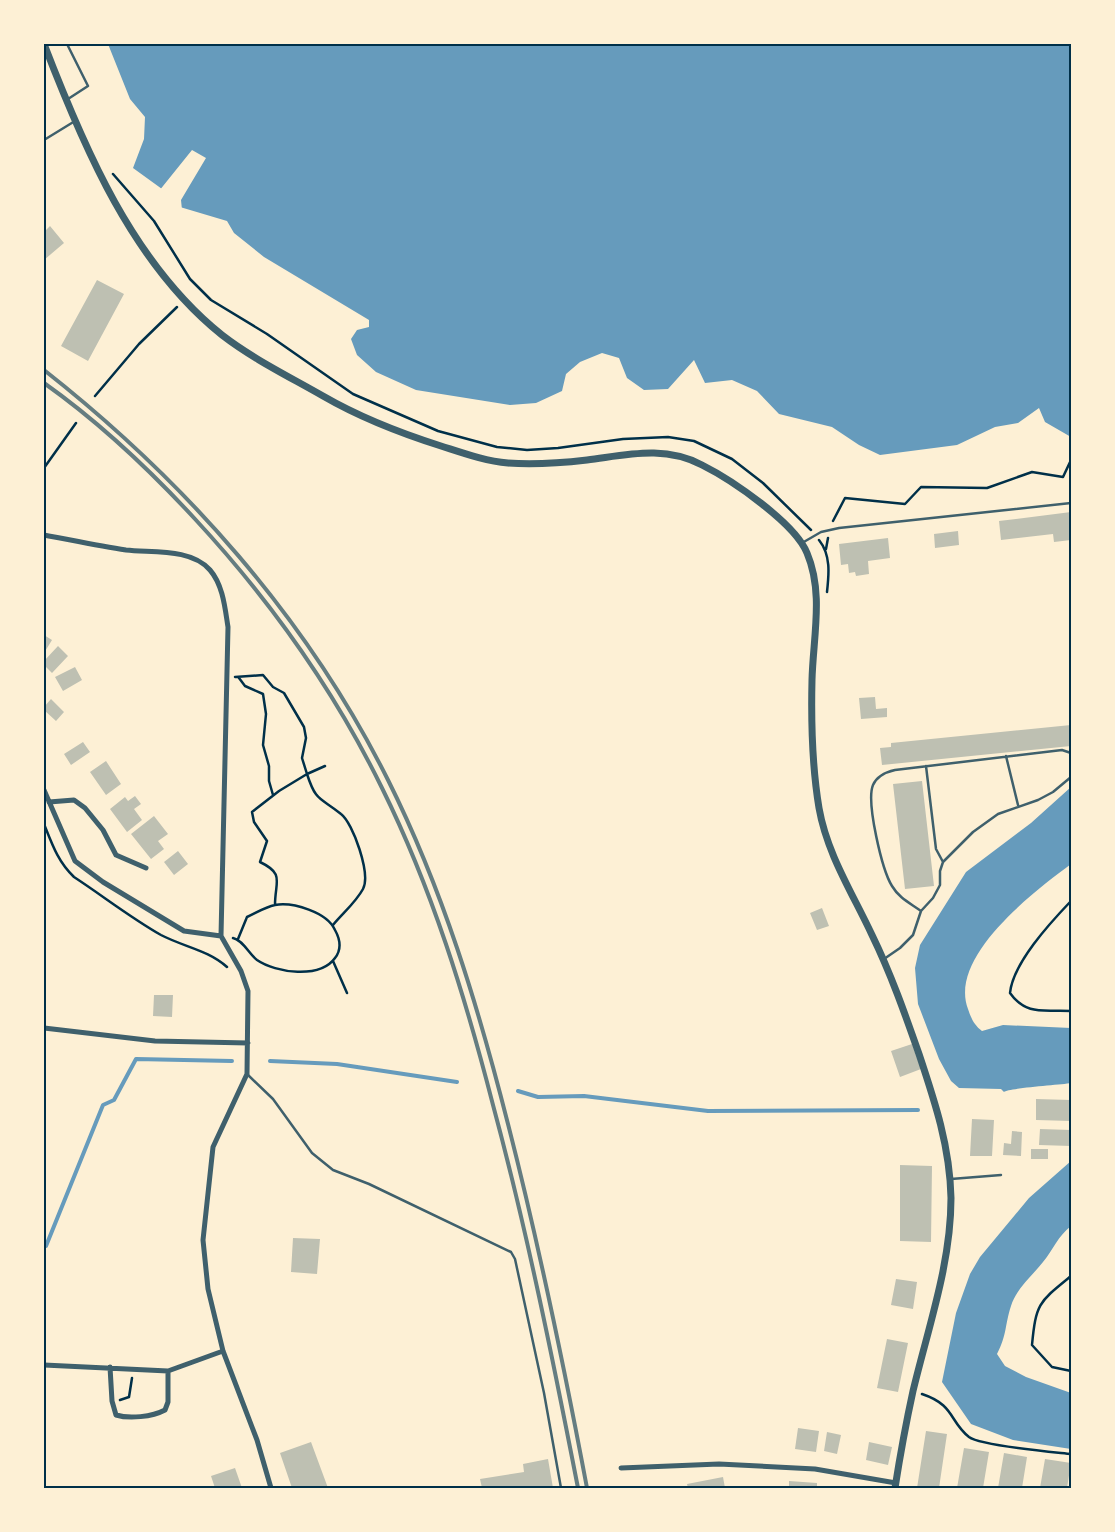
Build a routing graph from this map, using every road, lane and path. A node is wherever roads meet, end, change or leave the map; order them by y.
1 (44, 44) edge
2 (67, 44) edge
3 (67, 100) junction
4 (76, 120) junction
5 (44, 140) edge
6 (111, 172) dead end
7 (184, 301) junction
8 (96, 396) dead end
9 (76, 423) dead end
10 (1071, 460) edge
11 (44, 468) edge
12 (1071, 503) edge
13 (829, 530) junction
14 (44, 535) edge
15 (815, 535) junction
16 (802, 543) junction
17 (826, 549) junction
18 (826, 599) dead end
19 (227, 676) junction
20 (239, 678) junction
21 (1071, 753) edge
22 (1006, 756) junction
23 (325, 766) dead end
24 (926, 766) junction
25 (307, 774) junction
26 (1071, 777) edge
27 (44, 790) edge
28 (273, 795) junction
29 (49, 802) junction
30 (1018, 805) junction
31 (44, 824) edge
32 (942, 862) junction
33 (146, 868) dead end
34 (1071, 901) edge
35 (275, 905) junction
36 (921, 911) junction
37 (333, 925) junction
38 (221, 936) junction
39 (238, 939) junction
40 (884, 959) junction
41 (333, 961) junction
42 (230, 970) dead end
43 (346, 993) dead end
44 (1071, 1011) edge
45 (44, 1028) edge
46 (248, 1043) junction
47 (247, 1074) junction
48 (1001, 1175) dead end
49 (950, 1180) junction
50 (1071, 1276) edge
51 (223, 1351) junction
52 (44, 1365) edge
53 (110, 1367) junction
54 (132, 1369) junction
55 (168, 1370) junction
56 (1071, 1371) edge
57 (112, 1401) junction
58 (919, 1402) dead end
59 (1071, 1454) edge
60 (621, 1468) dead end
61 (896, 1485) edge
62 (271, 1488) edge
63 (561, 1488) edge

1 - 3 street
2 - 3 lane
3 - 4 street
4 - 5 lane
4 - 7 street
6 - 15 path
7 - 8 path
7 - 16 street
9 - 11 path
10 - 13 path
12 - 13 lane
13 - 15 lane
13 - 17 path
14 - 19 street
15 - 16 lane
15 - 17 path
16 - 40 street
17 - 18 path
19 - 20 path
19 - 38 street
20 - 25 path
20 - 28 path
21 - 22 lane
22 - 24 lane
22 - 30 lane
23 - 25 path
24 - 32 lane
24 - 36 lane
25 - 28 path
25 - 37 path
26 - 30 lane
27 - 29 street
28 - 35 path
29 - 33 street
29 - 38 street
30 - 32 lane
31 - 42 path
32 - 36 lane
34 - 44 path
35 - 37 path
35 - 39 path
36 - 40 lane
37 - 41 path
38 - 39 path
38 - 46 street
39 - 41 path
40 - 49 street
41 - 43 path
45 - 46 street
46 - 47 street
47 - 51 street
47 - 63 lane
48 - 49 lane
49 - 61 street
50 - 56 path
51 - 55 street
51 - 62 street
52 - 53 street
53 - 54 street
53 - 57 street
54 - 55 street
54 - 57 path
55 - 57 street
58 - 59 path
60 - 61 street

